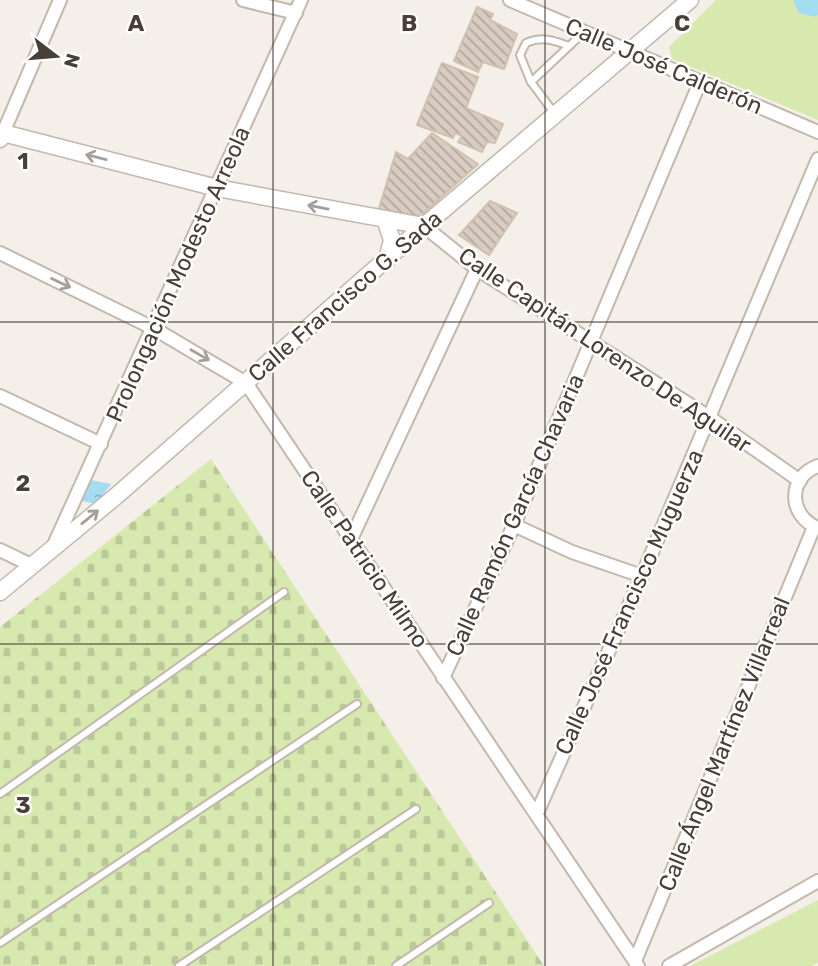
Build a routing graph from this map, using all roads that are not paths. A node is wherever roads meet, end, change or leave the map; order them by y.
1 (60, 0) edge
2 (243, 0) edge
3 (301, 0) edge
4 (510, 0) edge
5 (547, 0) edge
6 (690, 0) edge
7 (296, 13) junction
8 (540, 13) junction
9 (585, 32) junction
10 (569, 46) junction
11 (631, 51) junction
12 (531, 82) junction
13 (700, 82) junction
14 (556, 116) junction
15 (818, 132) edge
16 (1, 135) edge
17 (818, 159) edge
18 (217, 188) junction
19 (385, 219) junction
20 (424, 226) junction
21 (0, 253) edge
22 (386, 262) junction
23 (477, 268) junction
24 (153, 328) junction
25 (591, 342) junction
26 (246, 383) junction
27 (0, 396) edge
28 (709, 417) junction
29 (100, 444) junction
30 (818, 466) edge
31 (800, 481) junction
32 (514, 525) junction
33 (816, 527) edge
34 (352, 537) junction
35 (53, 547) junction
36 (0, 550) edge
37 (33, 566) junction
38 (642, 576) junction
39 (0, 592) edge
40 (285, 592) dead end
41 (443, 678) junction
42 (357, 704) dead end
43 (0, 794) edge
44 (416, 809) dead end
45 (537, 813) junction
46 (818, 880) edge
47 (489, 902) dead end
48 (0, 943) edge
49 (636, 963) edge
50 (179, 966) edge
51 (396, 966) edge
52 (669, 966) edge

1 - 16 street
2 - 7 street
3 - 7 street, Prolongación Modesto Arreola
4 - 8 street, Calle José Calderón
5 - 8 street
6 - 11 street, Calle Francisco G. Sada
7 - 18 street, Prolongación Modesto Arreola
8 - 9 street, Calle José Calderón
9 - 10 lane
9 - 11 street, Calle José Calderón
10 - 12 lane
10 - 12 lane
11 - 13 street, Calle José Calderón
11 - 14 street, Calle Francisco G. Sada
12 - 14 lane
13 - 15 street, Calle José Calderón
13 - 25 street, Calle Ramón García Chavaria
14 - 20 street, Calle Francisco G. Sada
18 -> 16 street, Calle Capitán Lorenzo De Aguilar
17 - 28 street, Calle José Francisco Muguerza
19 -> 18 street, Calle Capitán Lorenzo De Aguilar
18 - 24 street, Prolongación Modesto Arreola
19 - 20 street, Calle Capitán Lorenzo De Aguilar
19 - 22 street
20 - 22 street, Calle Francisco G. Sada
20 - 23 street, Calle Capitán Lorenzo De Aguilar
21 -> 24 street, Calle Patricio Milmo
22 - 26 street, Calle Francisco G. Sada
23 - 25 street, Calle Capitán Lorenzo De Aguilar
23 - 34 street
24 -> 26 street, Calle Patricio Milmo
24 - 29 street, Prolongación Modesto Arreola
25 - 28 street, Calle Capitán Lorenzo De Aguilar
25 - 32 street, Calle Ramón García Chavaria
26 - 34 street, Calle Patricio Milmo
35 -> 26 street, Calle Francisco G. Sada
27 - 29 street
28 - 31 street, Calle Capitán Lorenzo De Aguilar
28 - 38 street, Calle José Francisco Muguerza
29 - 35 street, Prolongación Modesto Arreola
30 - 31 street
31 - 33 street
32 - 38 street
32 - 41 street, Calle Ramón García Chavaria
33 - 49 street, Calle Ángel Martínez Villarreal
34 - 41 street, Calle Patricio Milmo
35 - 37 street, Calle Francisco G. Sada
36 - 37 street
37 - 39 street, Calle Francisco G. Sada
38 - 45 street, Calle José Francisco Muguerza
40 - 43 lane
41 - 45 street, Calle Patricio Milmo
42 - 48 lane
44 - 50 lane
45 - 49 street, Calle Patricio Milmo
46 - 52 street
47 - 51 lane

